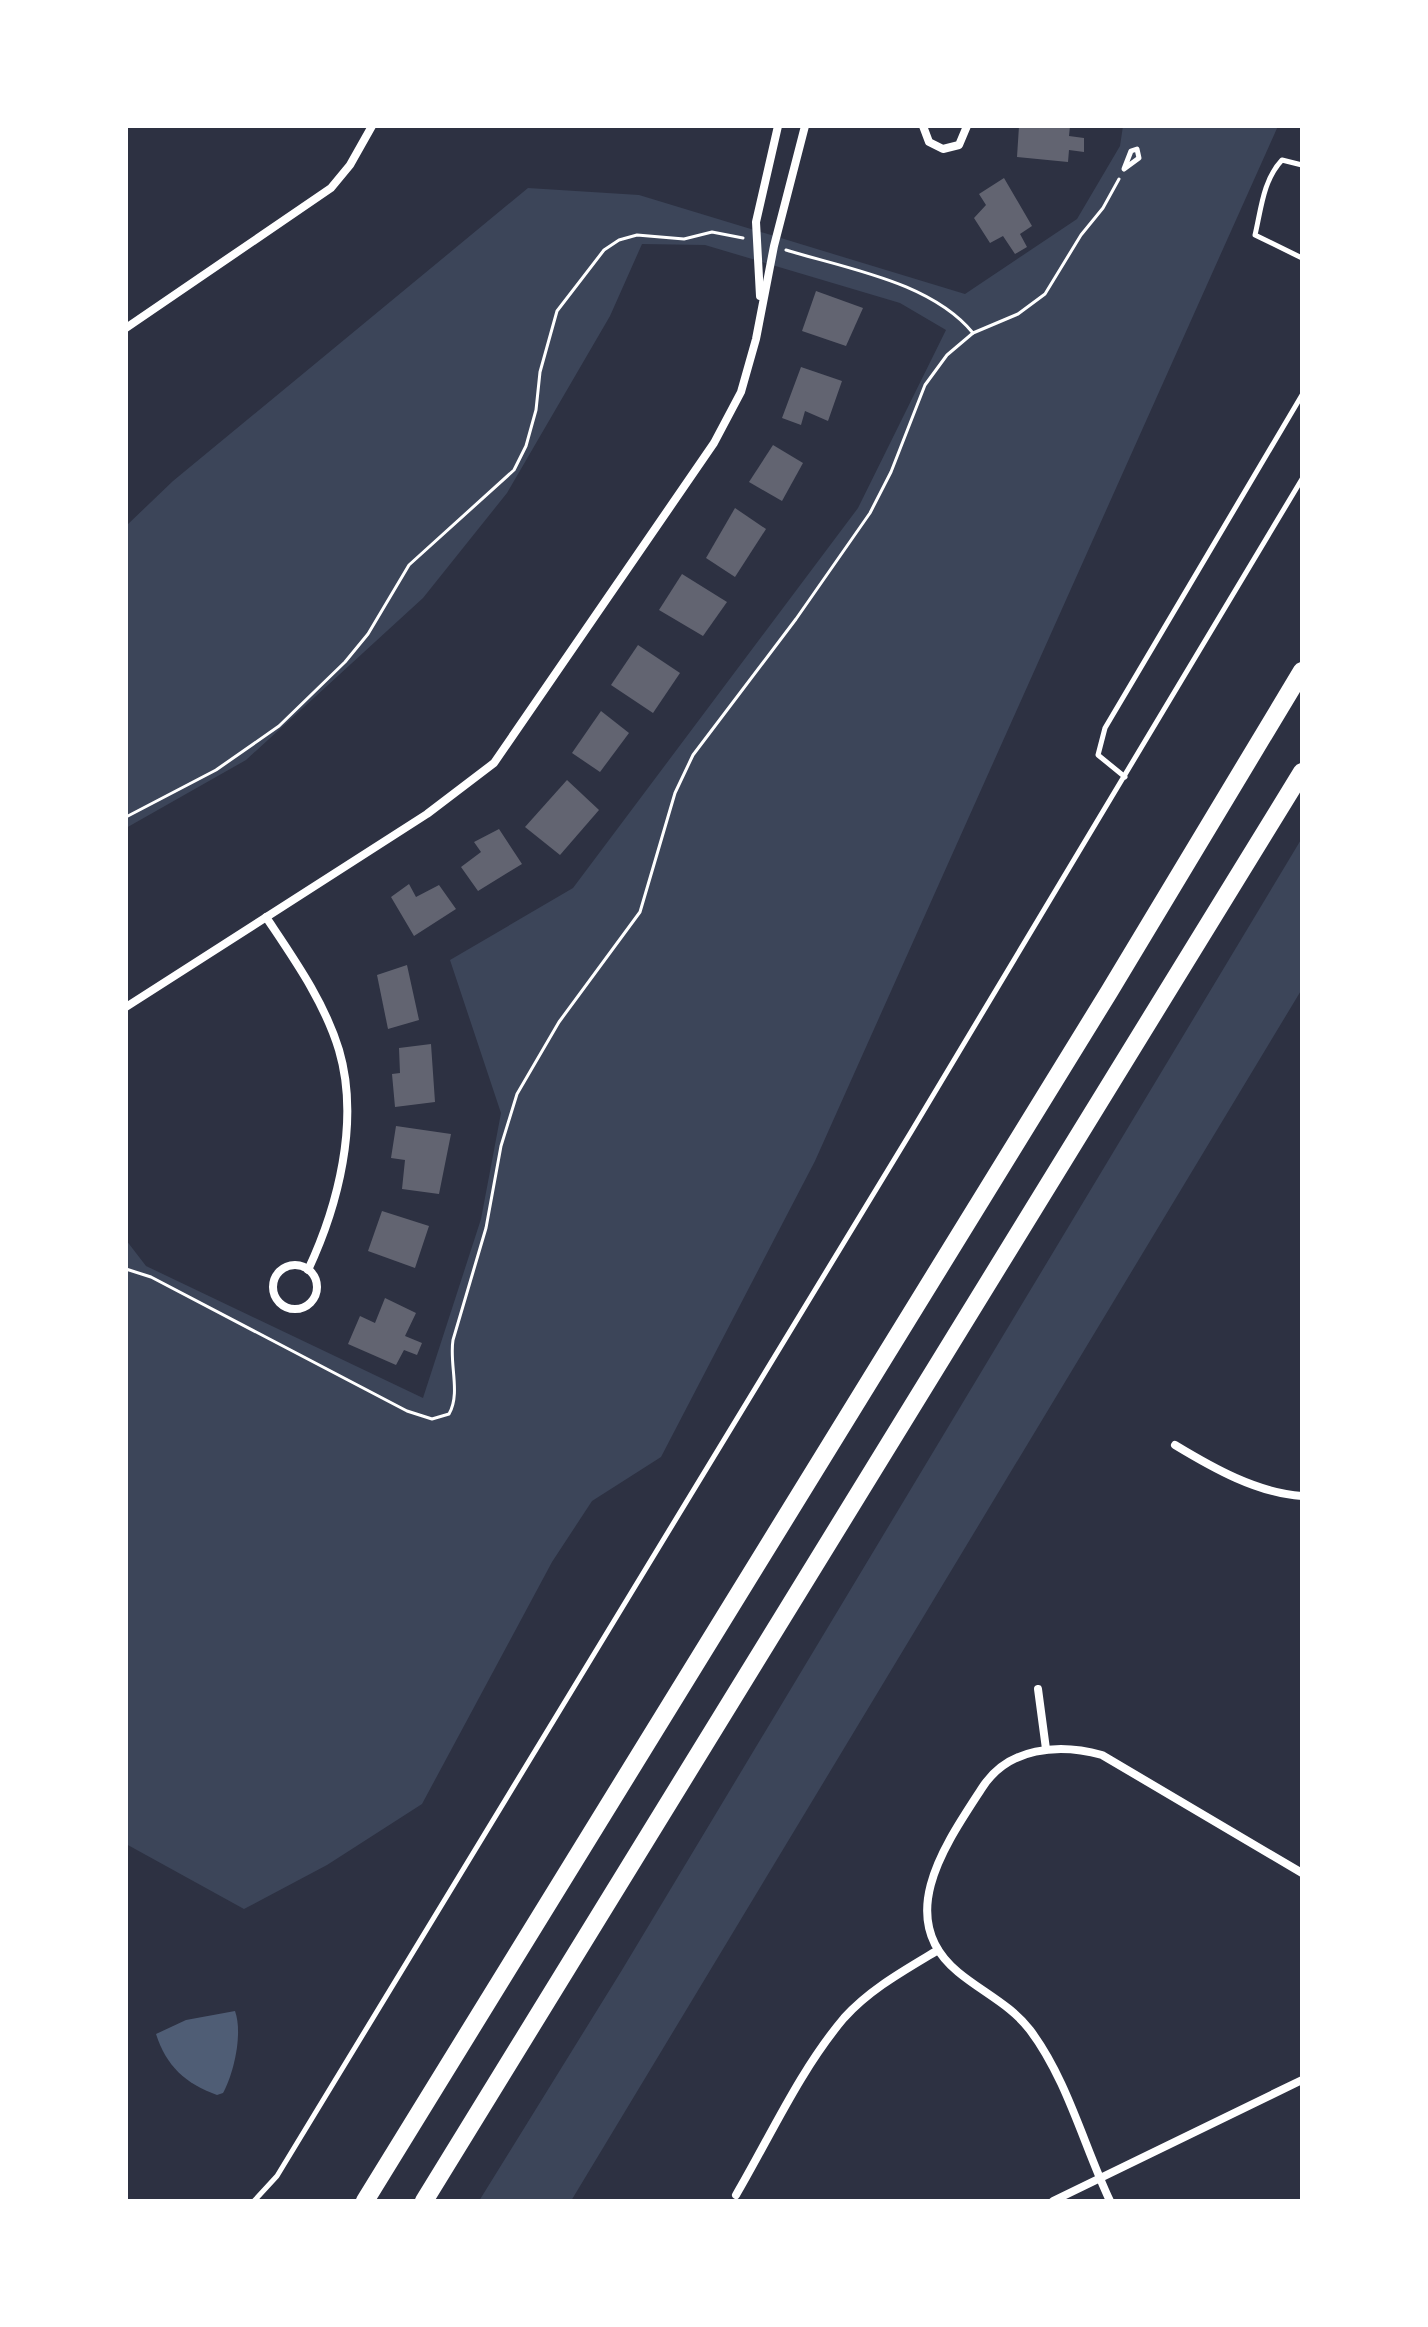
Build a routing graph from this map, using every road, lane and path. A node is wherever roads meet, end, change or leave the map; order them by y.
1 (372, 126) edge
2 (778, 126) edge
3 (805, 126) edge
4 (922, 126) edge
5 (967, 126) edge
6 (1302, 165) edge
7 (1124, 169) dead end
8 (747, 239) dead end
9 (783, 249) dead end
10 (1302, 258) edge
11 (762, 305) junction
12 (126, 328) edge
13 (973, 333) junction
14 (1302, 395) edge
15 (1302, 479) edge
16 (1302, 671) edge
17 (1302, 772) edge
18 (1125, 777) junction
19 (126, 817) edge
20 (266, 917) junction
21 (126, 1007) edge
22 (126, 1269) edge
23 (308, 1270) junction
24 (1175, 1445) dead end
25 (1302, 1496) edge
26 (1038, 1689) dead end
27 (1046, 1749) junction
28 (1302, 1873) edge
29 (938, 1950) junction
30 (1302, 2080) edge
31 (1099, 2178) junction
32 (736, 2195) dead end
33 (254, 2201) edge
34 (365, 2201) edge
35 (424, 2201) edge
36 (1053, 2201) edge
37 (1110, 2201) edge

1 - 12 street
2 - 11 street
3 - 11 street
4 - 5 street
6 - 10 lane
7 - 13 path
8 - 19 path
9 - 13 path
11 - 20 street
13 - 22 path
14 - 18 lane
15 - 18 lane
16 - 34 highway
17 - 35 highway
18 - 33 lane
20 - 21 street
20 - 23 street
23 - 23 street
24 - 25 street
26 - 27 street
27 - 28 street
27 - 29 street
29 - 31 street
29 - 32 street
30 - 31 street
31 - 36 street
31 - 37 street

